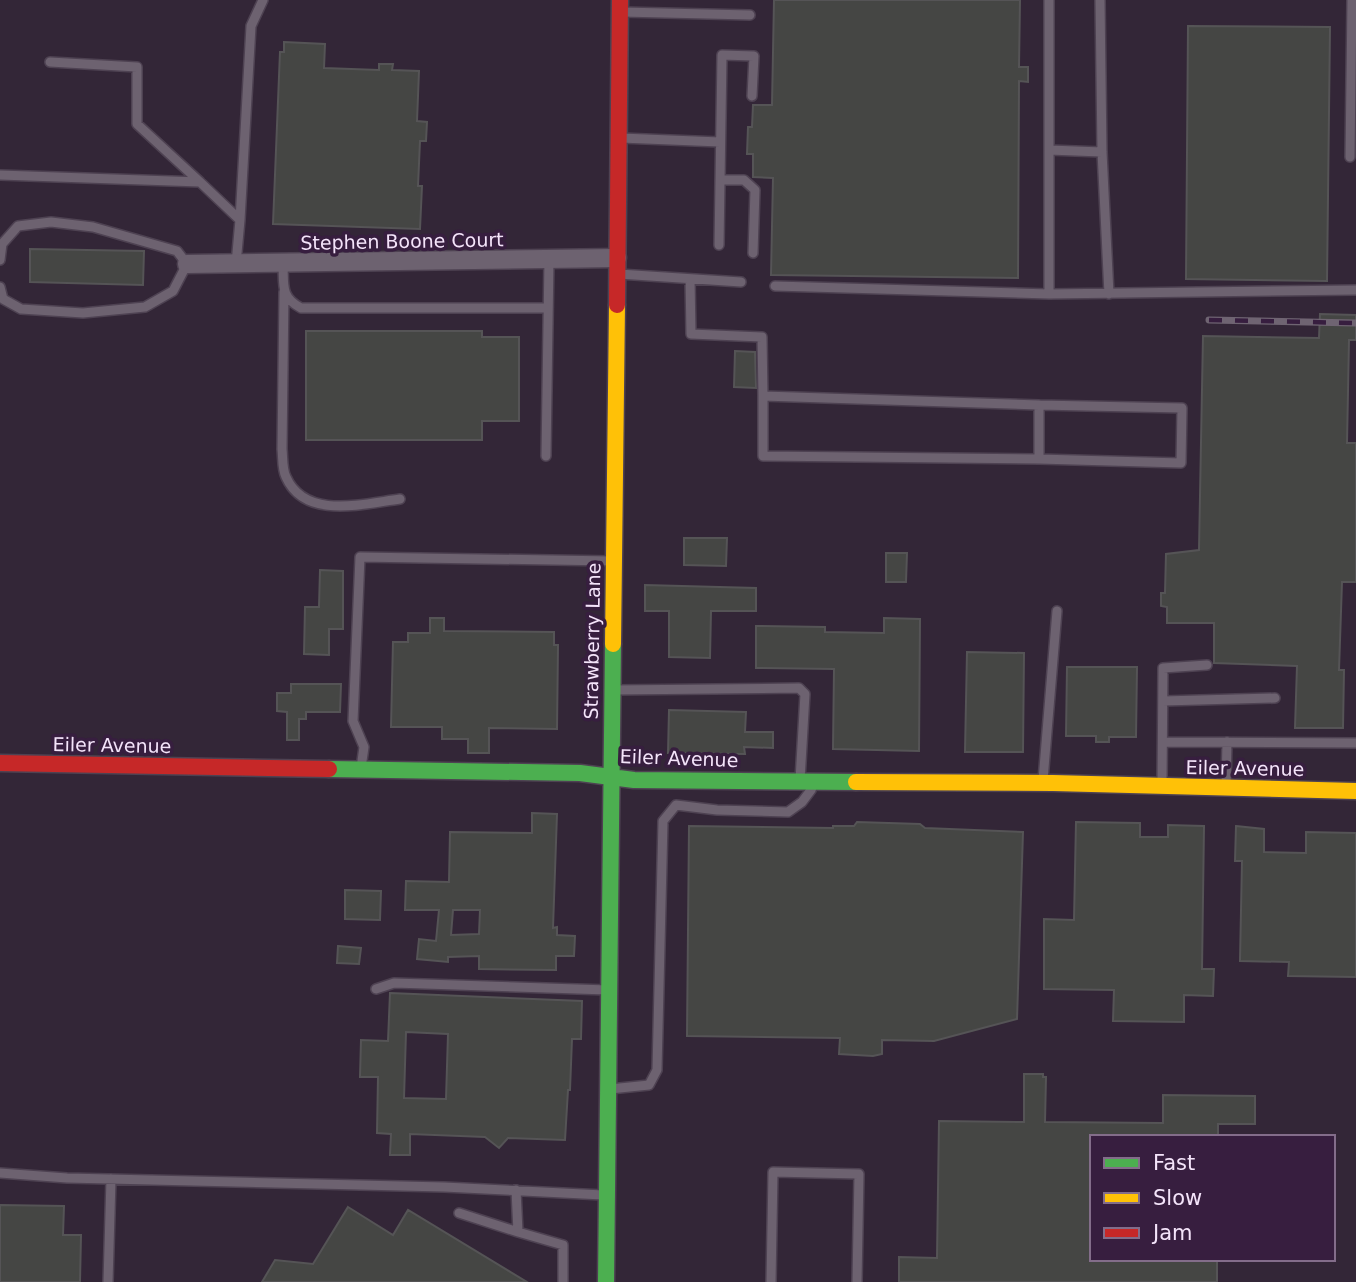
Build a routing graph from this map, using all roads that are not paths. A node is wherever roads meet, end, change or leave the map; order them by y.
1 (263, 0) edge
2 (1049, 0) edge
3 (1100, 0) edge
4 (1352, 0) edge
5 (620, 6) edge
6 (750, 15) dead end
7 (50, 62) dead end
8 (752, 96) dead end
9 (619, 138) junction
10 (720, 142) junction
11 (1049, 150) junction
12 (1102, 152) junction
13 (1350, 157) dead end
14 (0, 175) edge
15 (720, 180) junction
16 (200, 182) junction
17 (240, 220) junction
18 (719, 245) dead end
19 (753, 253) dead end
20 (549, 259) junction
21 (0, 260) edge
22 (187, 264) junction
23 (236, 264) junction
24 (283, 264) junction
25 (617, 266) junction
26 (690, 279) junction
27 (741, 282) dead end
28 (775, 286) dead end
29 (0, 287) edge
30 (1356, 290) edge
31 (284, 292) junction
32 (1049, 294) junction
33 (1109, 294) junction
34 (548, 309) junction
35 (763, 396) junction
36 (1039, 405) junction
37 (546, 456) dead end
38 (1039, 459) junction
39 (400, 499) dead end
40 (614, 561) junction
41 (1057, 611) dead end
42 (1207, 665) dead end
43 (612, 690) junction
44 (1275, 698) dead end
45 (1163, 701) junction
46 (1163, 742) junction
47 (1227, 742) junction
48 (1356, 743) edge
49 (0, 763) edge
50 (360, 771) junction
51 (611, 777) junction
52 (807, 782) junction
53 (1042, 783) junction
54 (1162, 787) junction
55 (1226, 788) junction
56 (1356, 791) edge
57 (376, 989) dead end
58 (609, 990) junction
59 (608, 1089) junction
60 (0, 1172) edge
61 (111, 1179) junction
62 (516, 1190) junction
63 (607, 1195) junction
64 (459, 1213) dead end
65 (518, 1233) junction
66 (108, 1282) edge
67 (563, 1282) edge
68 (606, 1282) edge
69 (771, 1282) edge
70 (857, 1282) edge

1 - 17 lane
2 - 11 lane
3 - 12 lane
4 - 13 lane
5 - 6 lane
5 - 9 street, Strawberry Lane
7 - 16 lane
8 - 10 lane
9 - 10 lane
9 - 25 street, Strawberry Lane
10 - 15 lane
11 - 12 lane
11 - 32 lane
12 - 33 lane
14 - 16 lane
15 - 18 lane
15 - 19 lane
16 - 17 lane
17 - 23 lane
20 - 24 street, Stephen Boone Court
20 - 25 street, Stephen Boone Court
20 - 34 lane
21 - 22 lane
22 - 23 street, Stephen Boone Court
22 - 29 lane
23 - 24 street, Stephen Boone Court
24 - 31 lane
25 - 26 lane
25 - 40 street, Strawberry Lane
26 - 27 lane
26 - 35 lane
28 - 32 lane
30 - 33 lane
31 - 34 lane
31 - 39 lane
32 - 33 lane
34 - 37 lane
35 - 36 lane
35 - 38 lane
36 - 38 lane
36 - 38 lane
40 - 43 street, Strawberry Lane
40 - 50 lane
41 - 53 lane
42 - 45 lane
43 - 51 street, Strawberry Lane
43 - 52 lane
44 - 45 lane
45 - 46 lane
46 - 47 lane
46 - 54 lane
47 - 48 lane
47 - 55 lane
49 - 50 street, Eiler Avenue
50 - 51 street, Eiler Avenue
51 - 52 street, Eiler Avenue
51 - 58 street, Strawberry Lane
52 - 53 street, Eiler Avenue
52 - 59 lane
53 - 54 street, Eiler Avenue
54 - 55 street, Eiler Avenue
55 - 56 street, Eiler Avenue
57 - 58 lane
58 - 59 street, Strawberry Lane
59 - 63 street, Strawberry Lane
60 - 61 lane
61 - 62 lane
61 - 66 lane
62 - 63 lane
62 - 65 lane
63 - 68 street, Strawberry Lane
64 - 65 lane
65 - 67 lane
69 - 70 lane

